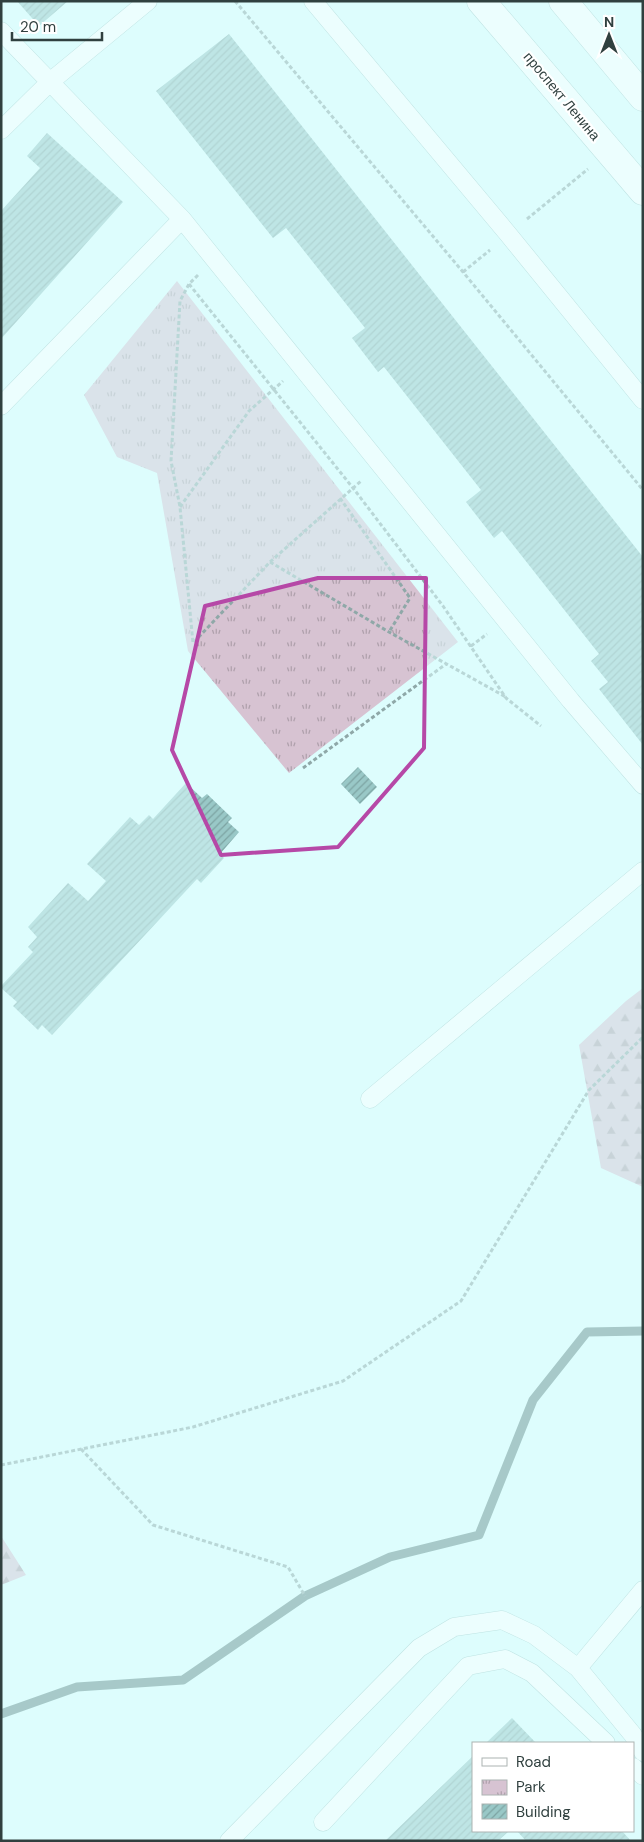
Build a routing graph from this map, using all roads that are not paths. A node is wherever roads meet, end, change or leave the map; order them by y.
1 (148, 1) edge
2 (313, 1) edge
3 (481, 1) edge
4 (563, 1) edge
5 (1, 31) edge
6 (51, 81) junction
7 (643, 97) edge
8 (1, 130) edge
9 (643, 191) edge
10 (182, 219) junction
11 (643, 400) edge
12 (1, 406) edge
13 (643, 785) edge
14 (643, 871) edge
15 (370, 1099) dead end
16 (643, 1590) edge
17 (578, 1668) junction
18 (605, 1742) edge
19 (643, 1752) edge
20 (323, 1822) dead end
21 (229, 1841) edge

1 - 6 lane
2 - 11 lane
3 - 9 street, проспект Ленина
4 - 7 street
5 - 6 lane
6 - 8 lane
6 - 10 lane
10 - 12 lane
10 - 13 lane
14 - 15 lane
16 - 17 lane
17 - 19 lane
17 - 21 lane
18 - 20 lane

